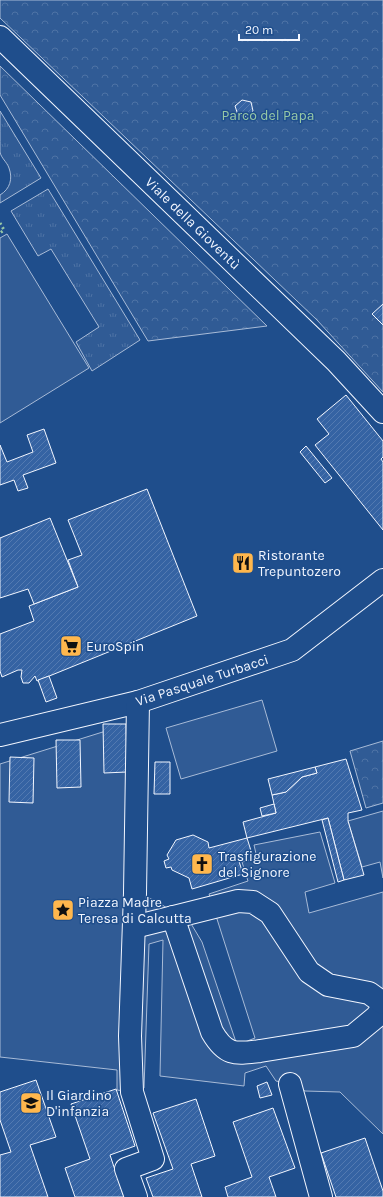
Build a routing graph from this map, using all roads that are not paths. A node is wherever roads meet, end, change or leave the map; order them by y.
1 (0, 37) edge
2 (383, 412) edge
3 (383, 580) edge
4 (138, 702) junction
5 (0, 735) edge
6 (174, 917) junction
7 (134, 927) junction
8 (383, 1003) edge
9 (383, 1008) edge
10 (290, 1084) dead end
11 (136, 1197) edge
12 (321, 1197) edge

1 - 2 street, Viale della Gioventù
3 - 4 street, Via Pasquale Turbacci
4 - 5 street, Via Pasquale Turbacci
4 - 7 street
6 - 7 street
6 - 8 street
6 - 9 street
7 - 11 street
10 - 12 street

